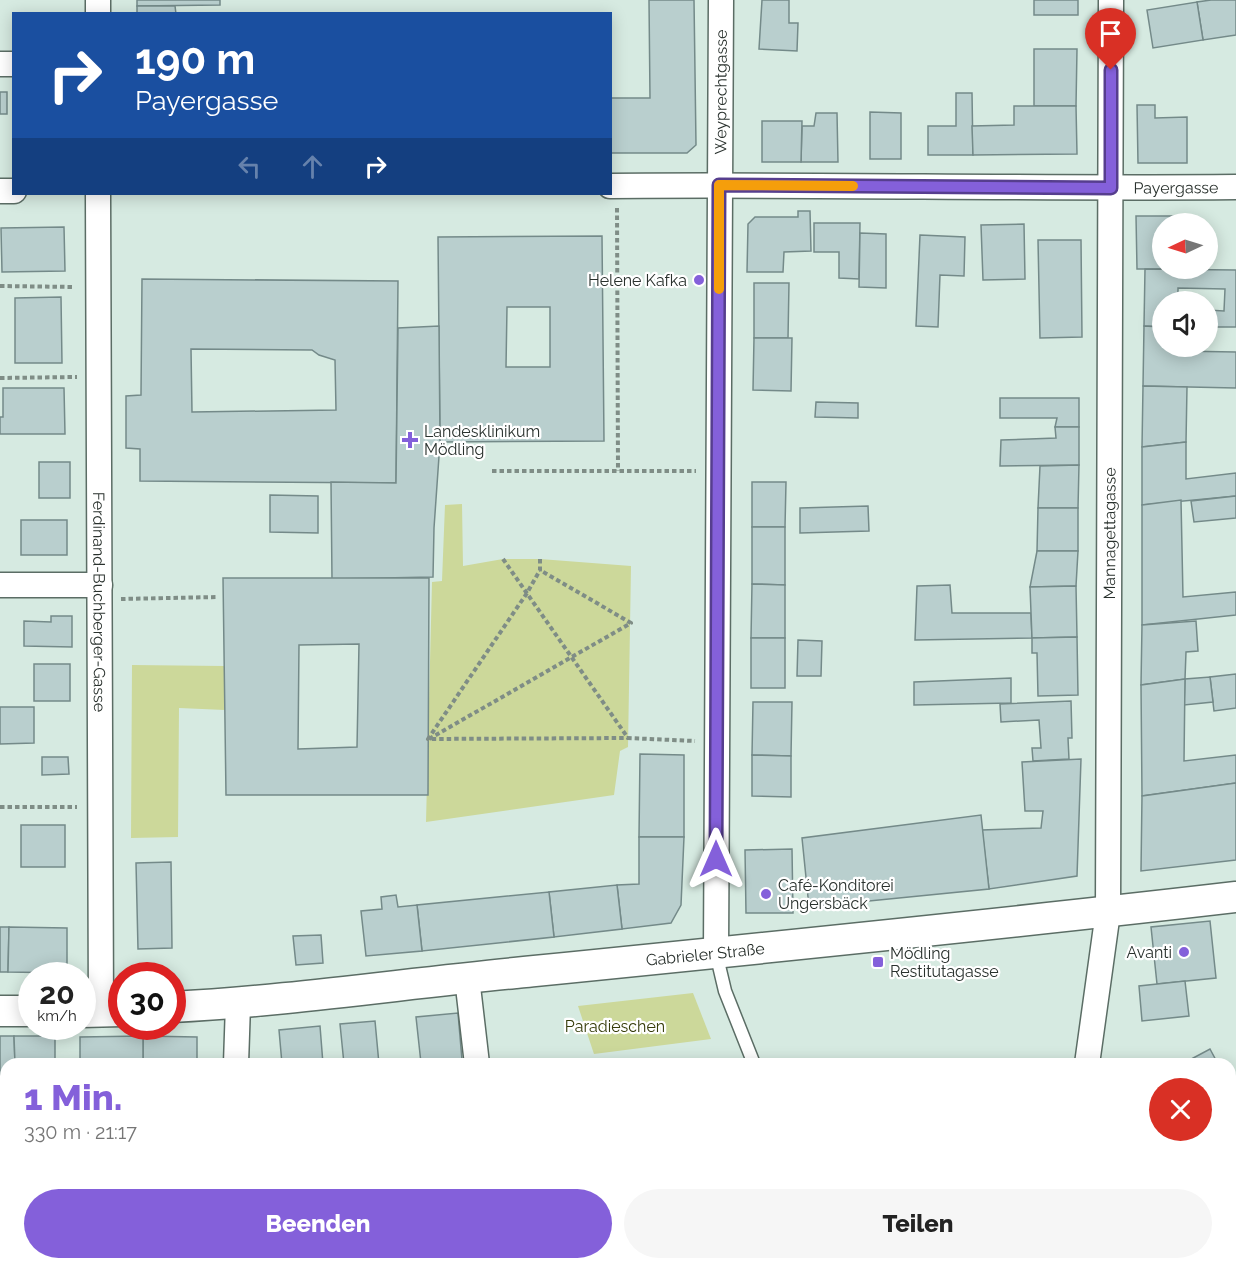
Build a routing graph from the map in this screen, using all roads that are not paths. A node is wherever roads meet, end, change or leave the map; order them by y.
1 (721, 0) edge
2 (1111, 0) edge
3 (719, 185) junction
4 (612, 186) edge
5 (1236, 187) edge
6 (1111, 188) junction
7 (98, 195) edge
8 (0, 585) edge
9 (100, 592) junction
10 (1236, 897) edge
11 (1108, 912) junction
12 (716, 953) junction
13 (466, 978) junction
14 (238, 1004) junction
15 (186, 1006) edge
16 (0, 1011) edge
17 (18, 1011) edge
18 (102, 1011) edge
19 (236, 1058) edge
20 (476, 1058) edge
21 (752, 1058) edge
22 (1089, 1058) edge

1 - 3 street, Weyprechtgasse
2 - 6 street, Mannagettagasse
3 - 4 street, Payergasse
3 - 6 street, Payergasse
3 - 12 street, Weyprechtgasse
5 - 6 street, Payergasse
6 - 11 street, Mannagettagasse
7 - 9 street, Ferdinand-Buchberger-Gasse
8 - 9 street
9 - 18 street, Ferdinand-Buchberger-Gasse
10 - 11 street, Gabrieler Straße
11 - 12 street, Gabrieler Straße
11 - 22 street, Mannagettagasse
12 - 13 street, Gabrieler Straße
12 - 21 lane
13 - 14 street, Gabrieler Straße
13 - 20 street
14 - 15 street, Gabrieler Straße
14 - 19 street
16 - 17 street

